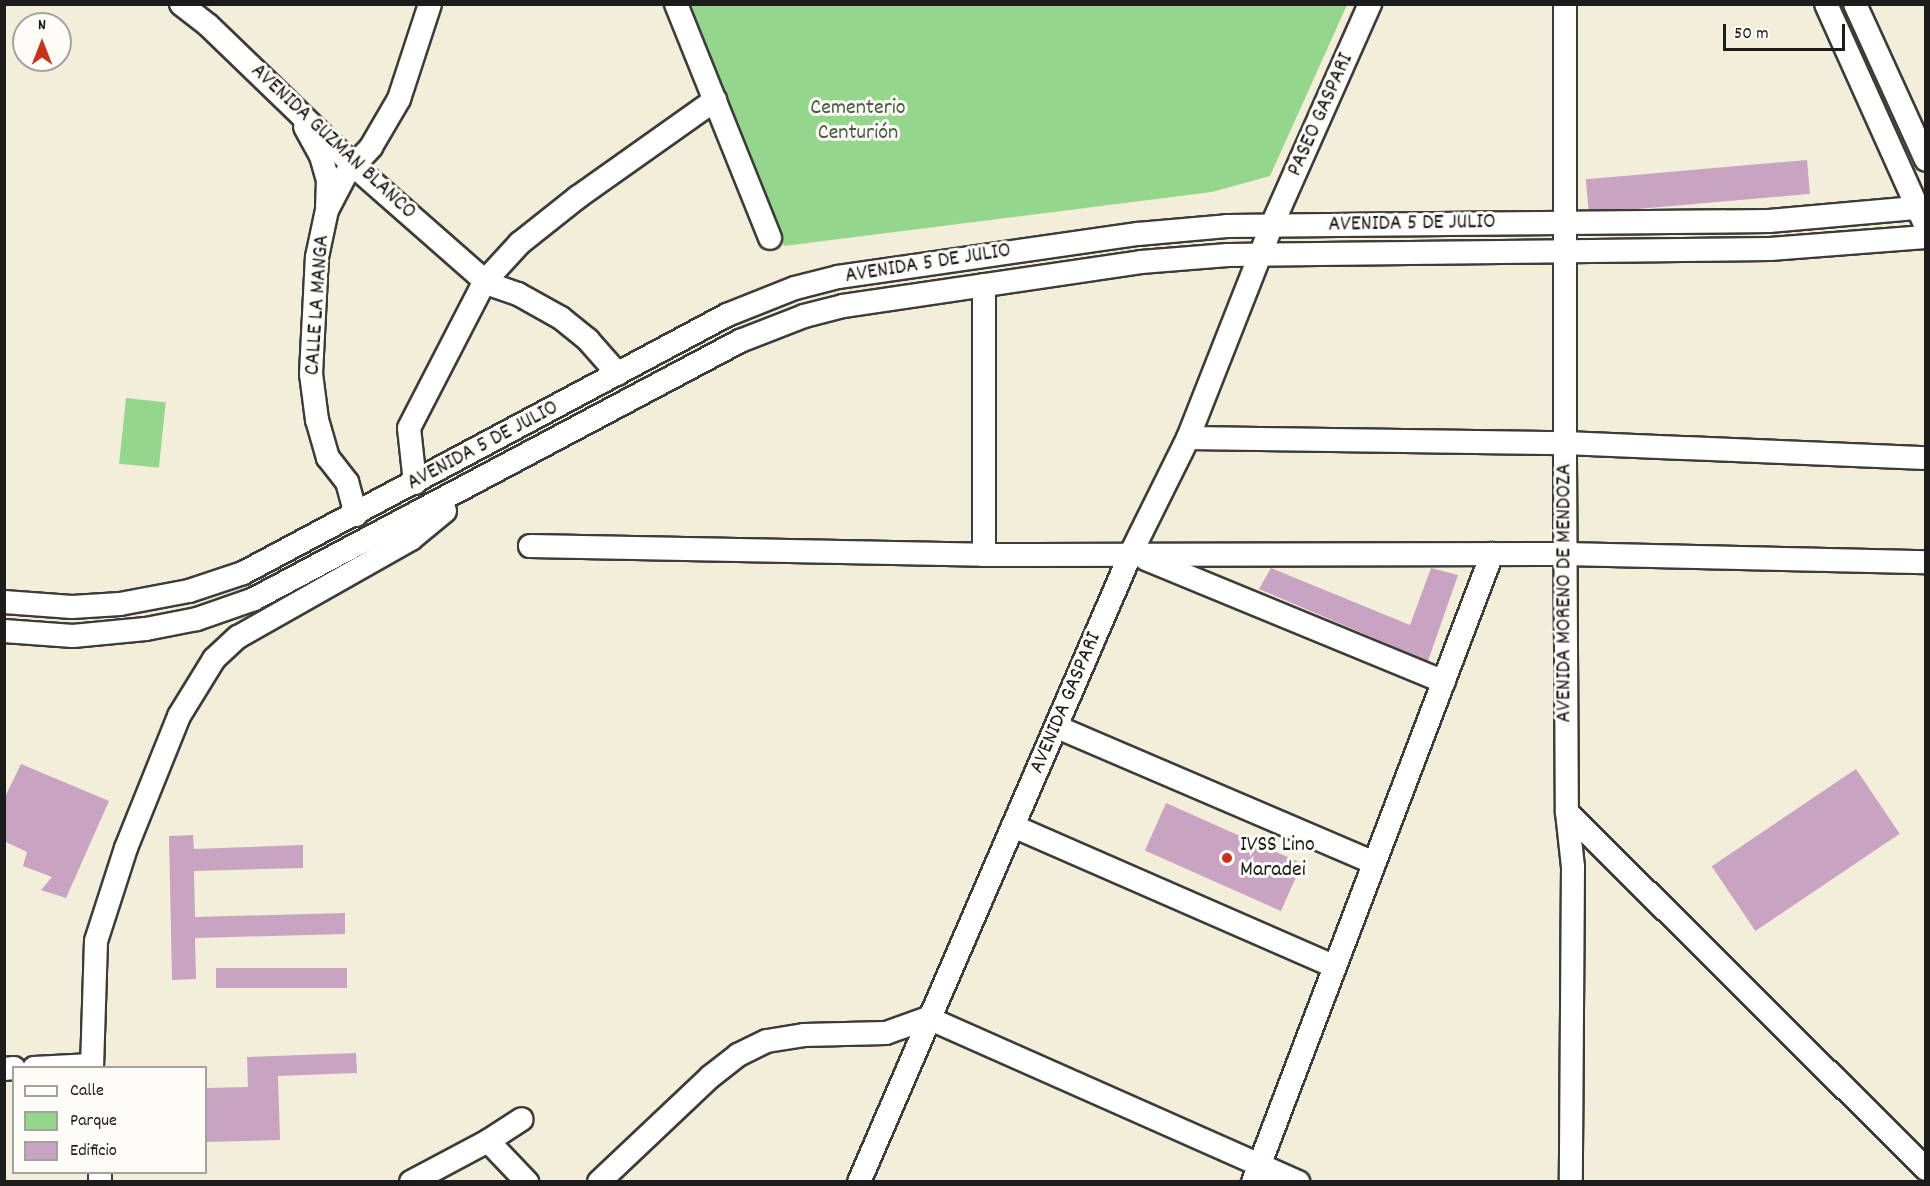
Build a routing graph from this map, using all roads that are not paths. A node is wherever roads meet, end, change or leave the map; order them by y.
1 (181, 4) edge
2 (430, 4) edge
3 (676, 4) edge
4 (1370, 4) edge
5 (1565, 4) edge
6 (1826, 4) edge
7 (1855, 4) edge
8 (281, 93) junction
9 (715, 100) junction
10 (1926, 160) edge
11 (354, 166) junction
12 (327, 210) junction
13 (1923, 213) edge
14 (1566, 222) junction
15 (1272, 225) junction
16 (1926, 237) edge
17 (770, 238) dead end
18 (1564, 251) junction
19 (1262, 255) junction
20 (485, 282) junction
21 (984, 285) junction
22 (618, 374) junction
23 (1188, 438) junction
24 (1565, 443) junction
25 (1926, 458) edge
26 (483, 479) junction
27 (415, 483) junction
28 (356, 515) junction
29 (530, 546) dead end
30 (1131, 554) junction
31 (1492, 554) junction
32 (1565, 554) junction
33 (984, 555) junction
34 (1926, 562) edge
35 (4, 602) edge
36 (4, 631) edge
37 (1444, 682) junction
38 (1056, 727) junction
39 (1567, 812) junction
40 (1013, 826) junction
41 (1374, 863) junction
42 (1333, 966) junction
43 (928, 1018) junction
44 (92, 1066) edge
45 (522, 1119) dead end
46 (488, 1141) junction
47 (1922, 1166) edge
48 (1256, 1174) edge
49 (411, 1182) edge
50 (527, 1182) edge
51 (599, 1182) edge
52 (859, 1182) edge
53 (1298, 1182) edge
54 (1571, 1182) edge

1 - 8 street, AVENIDA GUZMAN BLANCO
2 - 11 street, CALLE LA MANGA
3 - 9 street
4 - 15 street, PASEO GASPARI
5 - 14 street, AVENIDA MORENO DE MENDOZA
6 - 13 street
7 - 10 street
8 - 11 street, AVENIDA GUZMAN BLANCO
8 - 12 street
9 - 17 street
9 - 20 street
11 - 12 street, CALLE LA MANGA
11 - 20 street, AVENIDA GUZMAN BLANCO
12 - 28 street, CALLE LA MANGA
13 - 14 street, AVENIDA 5 DE JULIO
14 - 15 street, AVENIDA 5 DE JULIO
14 - 18 street, AVENIDA MORENO DE MENDOZA
15 - 19 street, AVENIDA GASPARI
15 - 22 street, AVENIDA 5 DE JULIO
16 - 18 street, AVENIDA 5 DE JULIO
18 - 19 street, AVENIDA 5 DE JULIO
18 - 24 street, AVENIDA MORENO DE MENDOZA
19 - 21 street, AVENIDA 5 DE JULIO
19 - 23 street, AVENIDA GASPARI
20 - 22 street
20 - 27 street
21 - 26 street, AVENIDA 5 DE JULIO
21 - 33 street
22 - 27 street, AVENIDA 5 DE JULIO
23 - 24 street
23 - 30 street, AVENIDA GASPARI
24 - 25 street
24 - 32 street, AVENIDA MORENO DE MENDOZA
26 - 36 street, AVENIDA 5 DE JULIO
26 - 44 street
27 - 28 street, AVENIDA 5 DE JULIO
28 - 35 street, AVENIDA 5 DE JULIO
29 - 33 street
30 - 31 street
30 - 33 street
30 - 37 street
30 - 38 street, AVENIDA GASPARI
31 - 32 street
31 - 37 street
32 - 34 street
32 - 39 street, AVENIDA MORENO DE MENDOZA
37 - 41 street
38 - 40 street, AVENIDA GASPARI
38 - 41 street
39 - 47 street
39 - 54 street, AVENIDA MORENO DE MENDOZA
40 - 42 street
40 - 43 street, AVENIDA GASPARI
41 - 42 street
42 - 48 street
43 - 48 street
43 - 51 street
43 - 52 street, AVENIDA GASPARI
45 - 46 street
46 - 49 street
46 - 50 street
48 - 53 street

